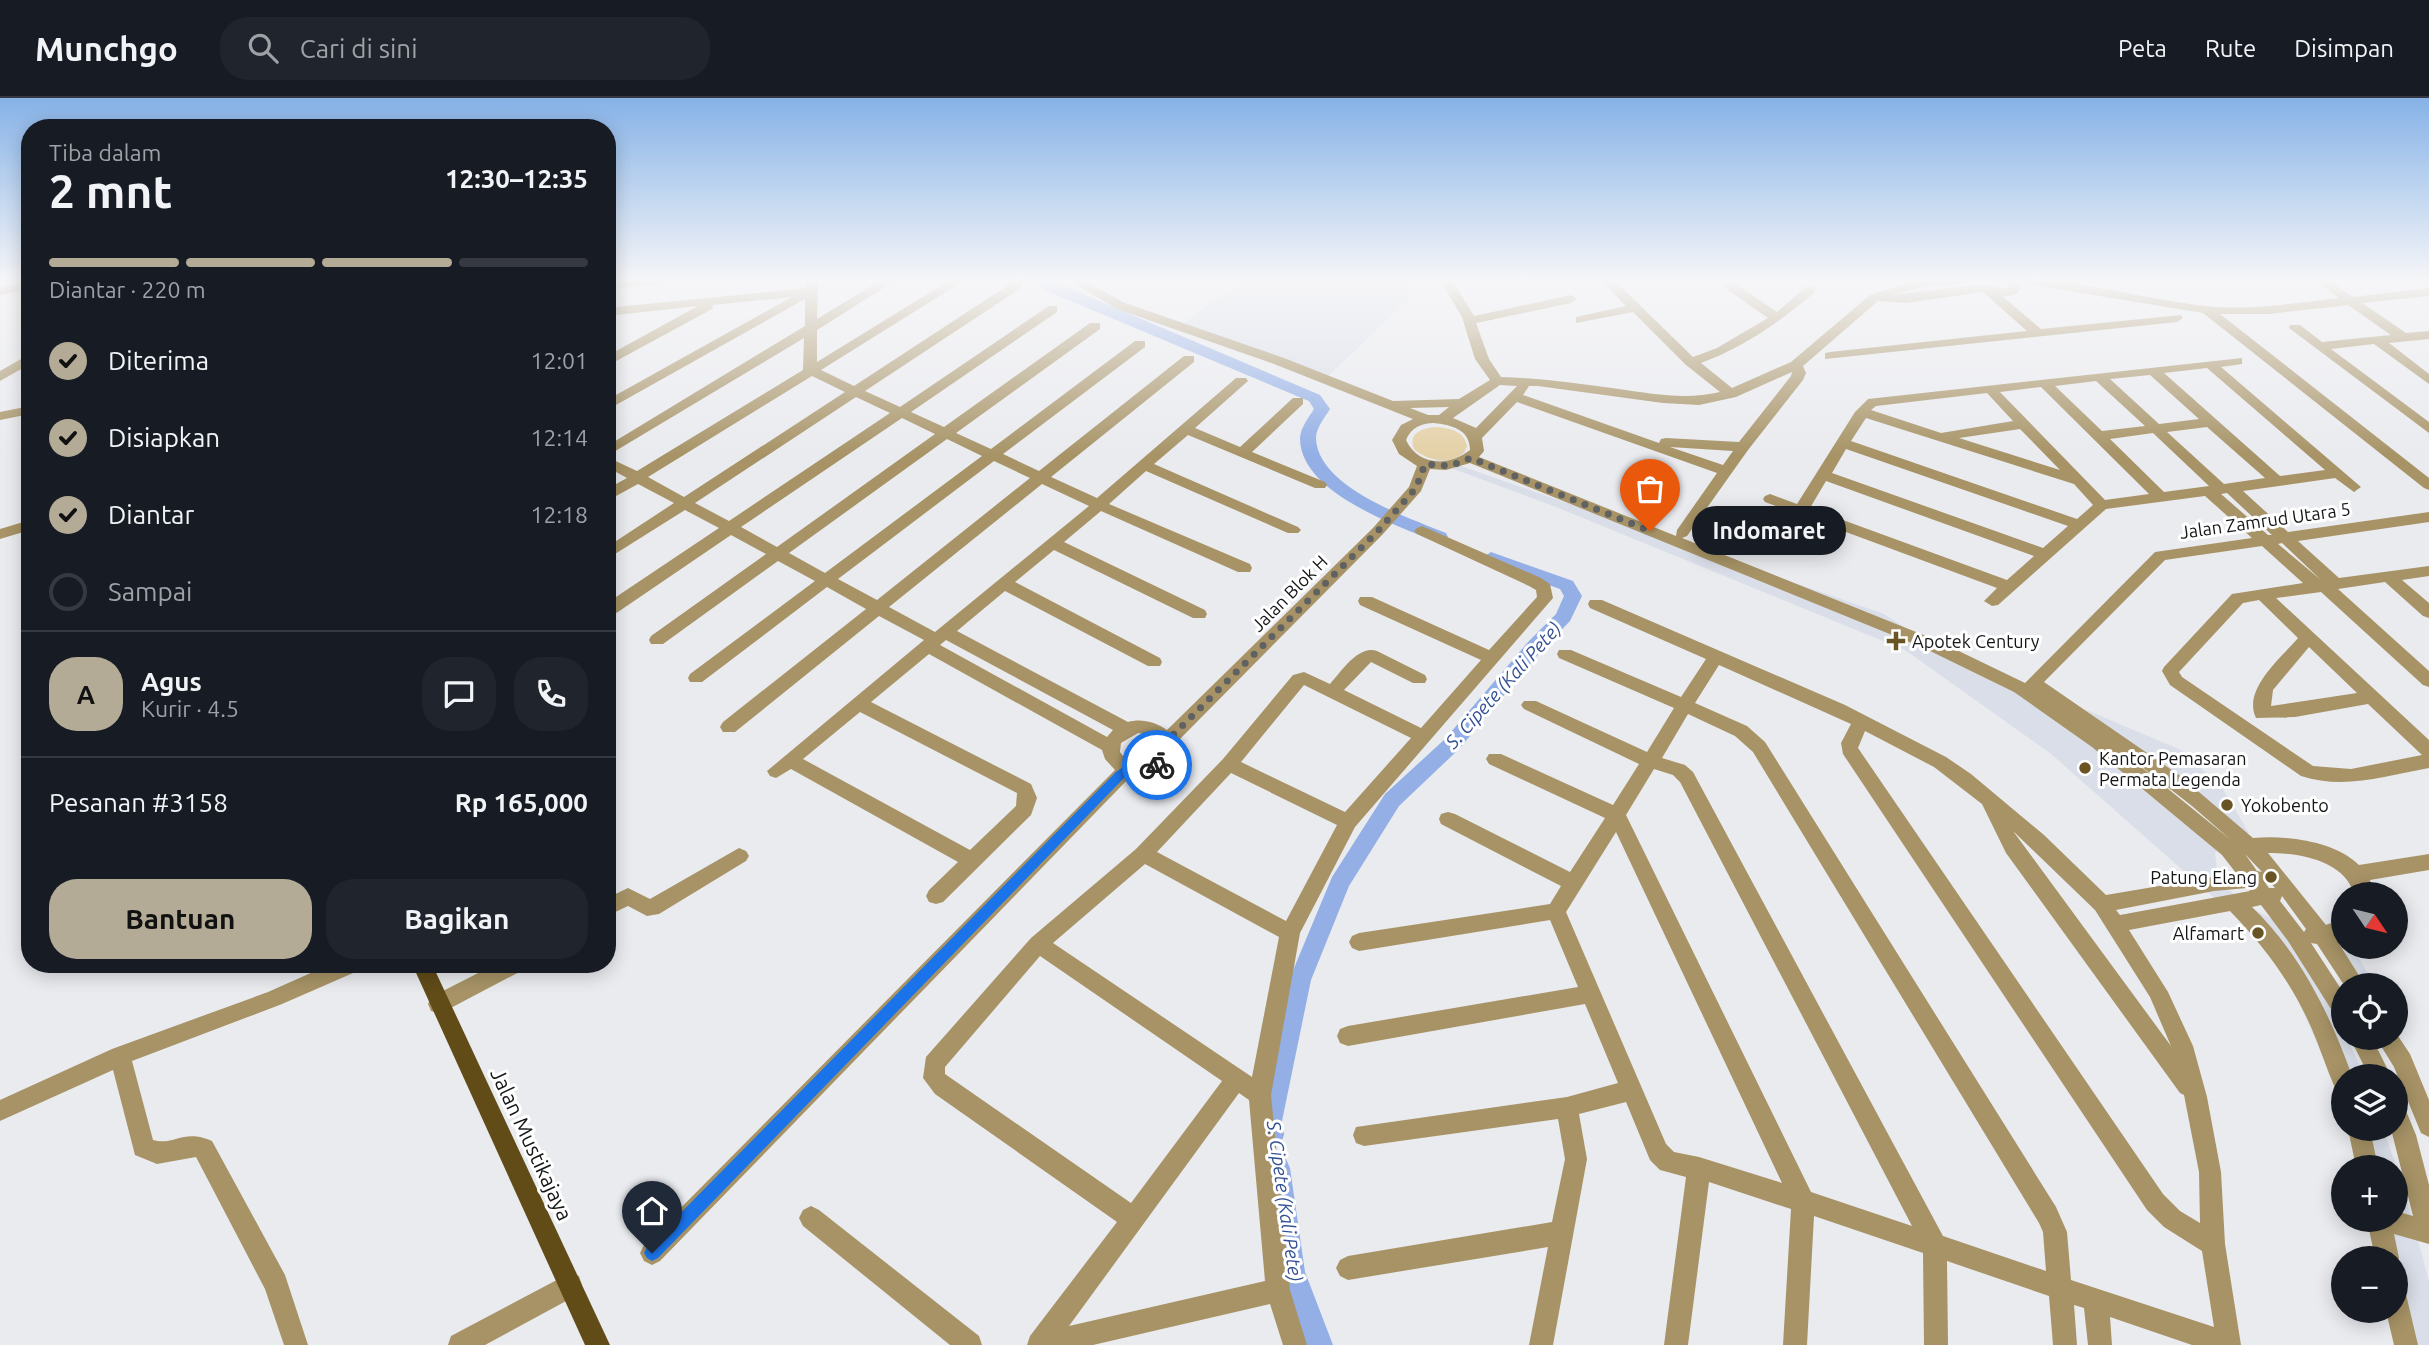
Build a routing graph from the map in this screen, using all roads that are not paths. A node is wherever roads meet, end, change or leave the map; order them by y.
1 (650, 338) edge
2 (723, 338) edge
3 (793, 338) edge
4 (810, 338) edge
5 (863, 338) edge
6 (936, 338) edge
7 (1009, 338) edge
8 (1078, 338) edge
9 (1210, 338) edge
10 (1475, 338) edge
11 (1666, 338) edge
12 (1743, 338) edge
13 (1827, 338) edge
14 (1991, 338) edge
15 (2243, 338) edge
16 (2308, 338) edge
17 (2396, 338) edge
18 (2377, 340) junction
19 (1140, 344) dead end
20 (2318, 346) junction
21 (1830, 356) dead end
22 (616, 357) edge
23 (1189, 359) dead end
24 (2237, 361) dead end
25 (1691, 362) junction
26 (21, 364) edge
27 (2210, 364) junction
28 (1796, 365) junction
29 (810, 370) junction
30 (2152, 370) junction
31 (2099, 376) junction
32 (0, 377) edge
33 (1493, 377) junction
34 (2429, 380) edge
35 (1241, 381) dead end
36 (2044, 382) junction
37 (1528, 383) junction
38 (1989, 388) junction
39 (854, 392) junction
40 (1731, 394) junction
41 (1514, 396) junction
42 (616, 401) edge
43 (1298, 401) dead end
44 (1385, 403) junction
45 (1462, 403) junction
46 (21, 412) edge
47 (898, 412) junction
48 (1863, 412) junction
49 (0, 416) edge
50 (1426, 419) junction
51 (1443, 419) junction
52 (2210, 422) junction
53 (2024, 424) junction
54 (2426, 424) edge
55 (1185, 429) junction
56 (2157, 429) junction
57 (945, 433) junction
58 (1938, 436) junction
59 (2100, 436) junction
60 (1638, 438) junction
61 (1399, 440) junction
62 (1843, 443) junction
63 (616, 447) edge
64 (1743, 447) junction
65 (1474, 449) junction
66 (1243, 452) junction
67 (993, 455) junction
68 (1425, 464) junction
69 (1144, 465) junction
70 (616, 466) edge
71 (1725, 471) junction
72 (2338, 473) junction
73 (1823, 475) junction
74 (638, 477) junction
75 (1042, 477) junction
76 (2079, 481) junction
77 (2277, 481) junction
78 (1320, 485) dead end
79 (2429, 485) edge
80 (2354, 487) dead end
81 (2220, 489) junction
82 (616, 490) edge
83 (2161, 497) junction
84 (1770, 499) dead end
85 (685, 503) junction
86 (1099, 505) junction
87 (2102, 505) junction
88 (1801, 510) junction
89 (2429, 517) edge
90 (2077, 524) junction
91 (730, 527) junction
92 (21, 528) edge
93 (1293, 530) dead end
94 (1422, 531) dead end
95 (1682, 533) junction
96 (0, 534) edge
97 (2284, 537) junction
98 (2264, 540) junction
99 (1053, 543) junction
100 (616, 548) edge
101 (778, 553) junction
102 (2044, 554) junction
103 (1244, 568) dead end
104 (2429, 571) edge
105 (2388, 576) junction
106 (827, 580) junction
107 (1790, 582) junction
108 (1004, 583) junction
109 (2325, 585) junction
110 (2008, 586) junction
111 (1820, 594) junction
112 (2262, 594) junction
113 (1366, 601) dead end
114 (1992, 601) dead end
115 (1596, 604) dead end
116 (616, 605) edge
117 (878, 608) junction
118 (2429, 612) edge
119 (1199, 614) dead end
120 (2308, 637) junction
121 (935, 638) junction
122 (657, 640) dead end
123 (1565, 654) dead end
124 (1716, 656) junction
125 (1493, 659) junction
126 (1154, 663) dead end
127 (696, 678) dead end
128 (1419, 679) dead end
129 (2429, 681) edge
130 (2033, 683) junction
131 (1332, 692) junction
132 (2372, 697) junction
133 (858, 703) junction
134 (1530, 705) dead end
135 (1684, 706) junction
136 (2262, 713) junction
137 (1861, 721) junction
138 (2241, 725) junction
139 (729, 727) dead end
140 (1126, 729) junction
141 (1422, 736) junction
142 (1167, 741) junction
143 (1111, 747) junction
144 (2429, 751) edge
145 (1495, 759) dead end
146 (1650, 761) junction
147 (2429, 761) edge
148 (1229, 764) junction
149 (1127, 769) junction
150 (1985, 797) junction
151 (1616, 815) junction
152 (1448, 819) dead end
153 (1348, 822) junction
154 (2249, 846) junction
155 (2229, 850) junction
156 (1143, 854) junction
157 (739, 856) dead end
158 (971, 860) junction
159 (2429, 862) edge
160 (2355, 874) junction
161 (2277, 877) junction
162 (2252, 879) junction
163 (2360, 882) edge
164 (1574, 883) junction
165 (2291, 894) junction
166 (936, 896) dead end
167 (2265, 896) junction
168 (2234, 902) junction
169 (616, 903) edge
170 (2102, 904) junction
171 (1556, 911) junction
172 (2116, 924) junction
173 (2331, 932) edge
174 (1290, 933) junction
175 (2295, 935) junction
176 (2324, 935) junction
177 (1359, 942) dead end
178 (1038, 944) junction
179 (332, 973) edge
180 (426, 973) edge
181 (499, 973) edge
182 (2348, 973) edge
183 (2331, 991) edge
184 (1591, 994) junction
185 (439, 1004) junction
186 (1348, 1036) dead end
187 (2395, 1050) edge
188 (120, 1056) junction
189 (2337, 1064) edge
190 (1236, 1080) junction
191 (1631, 1090) junction
192 (1261, 1095) junction
193 (2196, 1097) junction
194 (1567, 1108) junction
195 (0, 1111) edge
196 (2429, 1126) edge
197 (1364, 1135) dead end
198 (2407, 1141) edge
199 (1699, 1168) junction
200 (2423, 1186) edge
201 (1803, 1201) junction
202 (811, 1218) dead end
203 (1133, 1219) junction
204 (2408, 1227) edge
205 (1564, 1232) junction
206 (2429, 1232) edge
207 (2213, 1244) junction
208 (1935, 1245) junction
209 (652, 1253) dead end
210 (1348, 1268) dead end
211 (570, 1285) junction
212 (2061, 1288) junction
213 (1278, 1290) junction
214 (2096, 1300) junction
215 (2401, 1323) edge
216 (296, 1345) edge
217 (460, 1345) edge
218 (598, 1345) edge
219 (970, 1345) edge
220 (1040, 1345) edge
221 (1295, 1345) edge
222 (1541, 1345) edge
223 (1676, 1345) edge
224 (1795, 1345) edge
225 (1936, 1345) edge
226 (2065, 1345) edge
227 (2100, 1345) edge
228 (2229, 1345) edge
229 (2406, 1345) edge

1 - 22 street
2 - 42 street
3 - 63 street
4 - 29 street
5 - 29 street
6 - 39 street
7 - 47 street
8 - 57 street
9 - 44 street
10 - 33 street
11 - 25 street
12 - 25 street
13 - 28 street
14 - 21 street
15 - 79 street
16 - 20 street
17 - 18 street
18 - 20 street
18 - 34 street
19 - 67 street
20 - 54 street
23 - 75 street
24 - 27 street
25 - 40 street
26 - 32 street
27 - 30 street
27 - 72 street
28 - 40 street
28 - 64 street
29 - 39 street
29 - 74 street
30 - 31 street
30 - 52 street
31 - 36 street
31 - 56 street
33 - 37 street
33 - 45 street
35 - 55 street
36 - 38 street
36 - 59 street
37 - 40 street
37 - 41 street
38 - 48 street
38 - 53 street
39 - 47 street
39 - 85 street
41 - 60 street
41 - 65 street
43 - 66 street
44 - 45 street
44 - 50 street
44 - 61 street
45 - 51 street
46 - 49 street
47 - 57 street
47 - 91 street
48 - 58 street
48 - 62 street
50 - 51 street
50 - 61 street
51 - 65 street
52 - 56 street
52 - 77 street
53 - 58 street
53 - 76 street
55 - 66 street
55 - 69 street
56 - 59 street
56 - 81 street
57 - 67 street
57 - 101 street
58 - 76 street
59 - 83 street
60 - 64 street
60 - 71 street
61 - 68 street
62 - 73 street
62 - 90 street
64 - 71 street
65 - 68 street
65 - 95 street
65 - 107 street
66 - 78 street
67 - 75 street
67 - 106 street
68 - 142 street, Jalan Blok H
69 - 86 street
69 - 93 street
70 - 74 street
71 - 95 street
72 - 77 street
72 - 80 street
73 - 88 street
73 - 102 street
74 - 82 street
74 - 85 street
75 - 86 street
75 - 117 street
76 - 87 street
77 - 81 street
81 - 83 street
81 - 97 street
81 - 98 street
83 - 87 street
84 - 88 street
85 - 91 street
85 - 100 street
86 - 99 street
86 - 103 street
87 - 90 street
88 - 110 street
89 - 97 street, Jalan Zamrud Utara 5
90 - 102 street
91 - 101 street
91 - 116 street
92 - 96 street
94 - 125 street
95 - 107 street
97 - 98 street, Jalan Zamrud Utara 5
97 - 109 street
98 - 109 street
98 - 130 street, Jalan Zamrud Utara 5
99 - 108 street
99 - 119 street
101 - 106 street
101 - 122 street
102 - 110 street
104 - 105 street
105 - 109 street
105 - 118 street
106 - 117 street
106 - 127 street
107 - 111 street
108 - 121 street
108 - 126 street
109 - 112 street
109 - 129 street
110 - 114 street
111 - 130 street
111 - 155 street
112 - 120 street
112 - 138 street
113 - 125 street
115 - 124 street
117 - 121 street
117 - 139 street
120 - 132 street
120 - 136 street
121 - 133 street
121 - 140 street
121 - 143 street
123 - 135 street
124 - 135 street
124 - 137 street
125 - 141 street
128 - 131 street
130 - 154 street
131 - 141 street
131 - 148 street
132 - 136 street
132 - 144 street
133 - 158 street
133 - 158 street
134 - 146 street
135 - 146 street
135 - 212 street
136 - 138 street
137 - 150 street
137 - 207 street
138 - 147 street
140 - 142 street
140 - 143 street
141 - 153 street
142 - 149 street
143 - 149 street
145 - 151 street
146 - 151 street
146 - 208 street
148 - 153 street
148 - 156 street
149 - 209 street
150 - 170 street
150 - 193 street
151 - 164 street
151 - 201 street
152 - 164 street
153 - 174 street
154 - 155 street
154 - 160 street
154 - 161 street
155 - 162 street
156 - 174 street
156 - 178 street
157 - 169 street
158 - 166 street
159 - 160 street
160 - 163 street
161 - 162 street
161 - 165 street
162 - 167 street
162 - 170 street
164 - 171 street
165 - 167 street
165 - 176 street
167 - 168 street
167 - 175 street
168 - 172 street
168 - 189 street
170 - 172 street
171 - 177 street
171 - 184 street
172 - 193 street
173 - 176 street
174 - 192 street
175 - 176 street
175 - 183 street
176 - 182 street
178 - 190 street
178 - 203 street
179 - 188 street
180 - 185 main road, Jalan Mustikajaya
181 - 185 street
184 - 186 street
184 - 191 street
185 - 211 main road, Jalan Mustikajaya
187 - 196 street
188 - 195 street
188 - 216 street
190 - 192 street
190 - 203 street
191 - 194 street
191 - 199 street
192 - 213 street
193 - 207 street
194 - 197 street
194 - 205 street
198 - 200 street
199 - 201 street
199 - 223 street
200 - 206 street
201 - 208 street
201 - 224 street
202 - 219 street
203 - 220 street
204 - 206 street
205 - 210 street
205 - 222 street
207 - 228 street
208 - 212 street
208 - 225 street
211 - 217 street
211 - 218 main road, Jalan Mustikajaya
212 - 214 street
212 - 226 street
213 - 220 street
213 - 221 street
214 - 227 street
214 - 228 street
215 - 229 street

